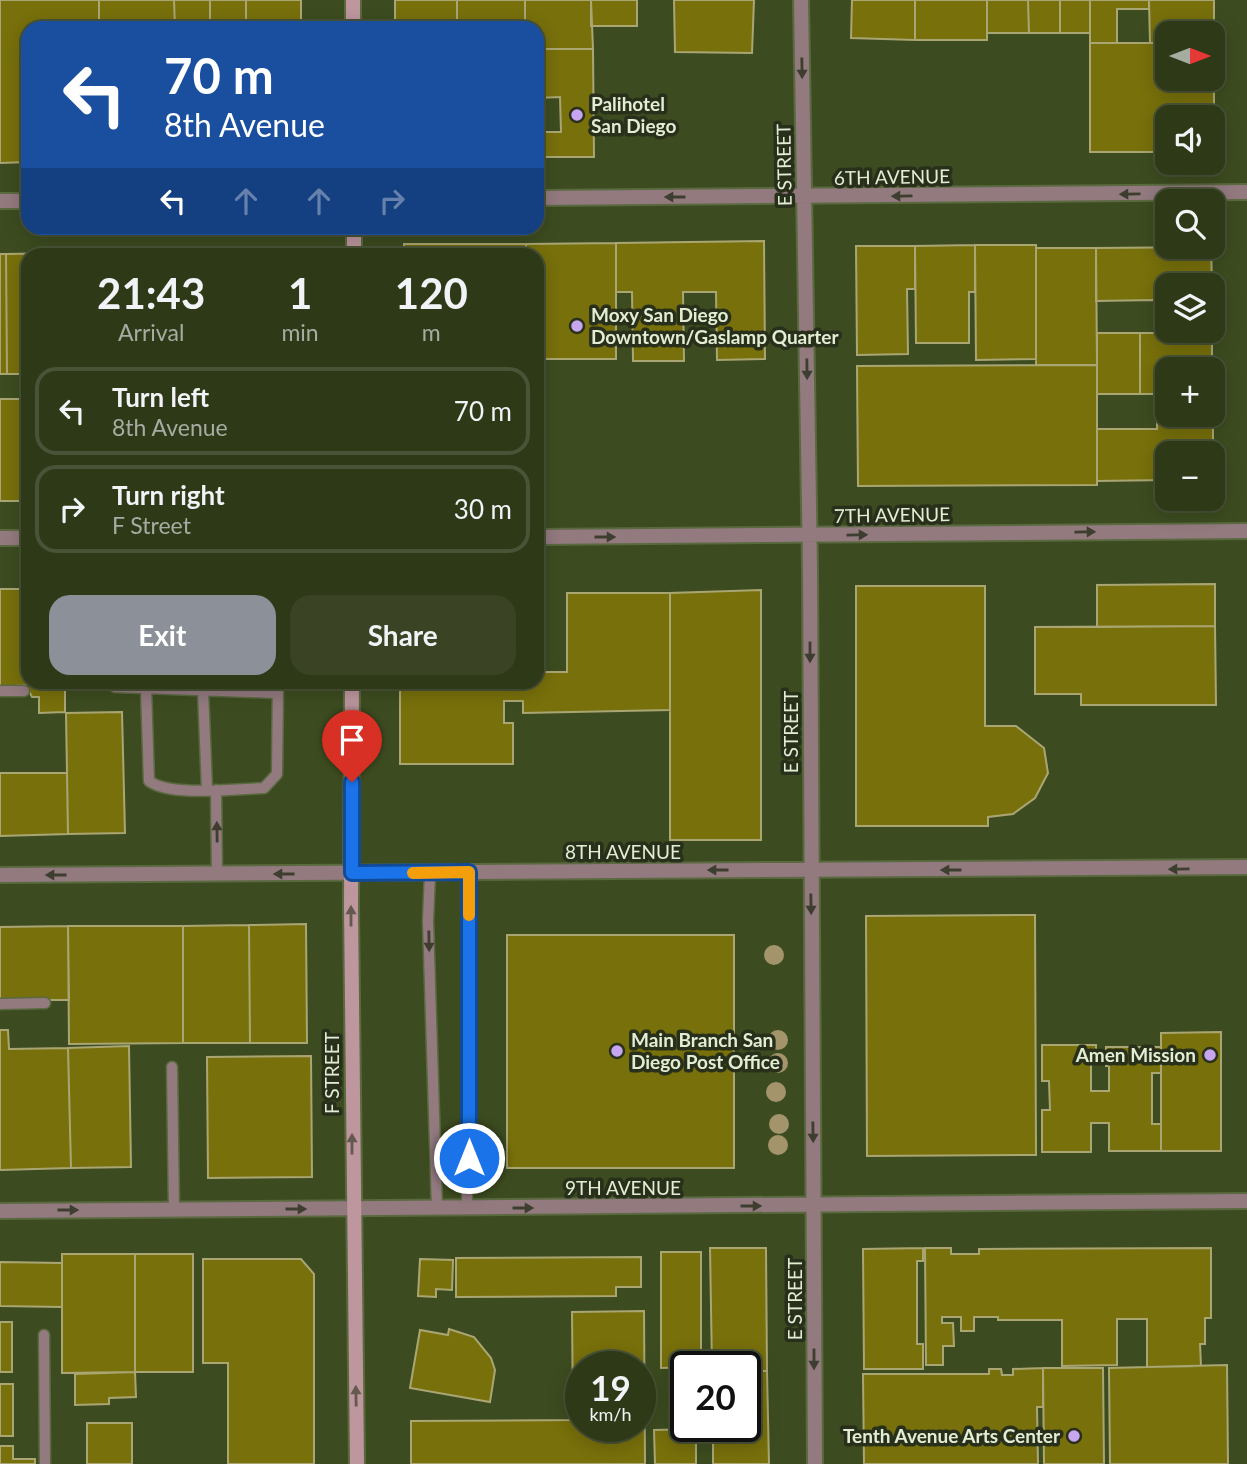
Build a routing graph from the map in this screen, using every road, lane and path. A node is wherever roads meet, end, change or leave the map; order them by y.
1 (353, 0) edge
2 (800, 0) edge
3 (353, 21) edge
4 (1247, 192) edge
5 (804, 197) junction
6 (544, 198) edge
7 (0, 201) edge
8 (21, 201) edge
9 (1247, 531) edge
10 (810, 536) junction
11 (544, 537) edge
12 (0, 538) edge
13 (21, 538) edge
14 (145, 689) edge
15 (174, 689) edge
16 (240, 689) edge
17 (278, 689) edge
18 (352, 689) edge
19 (202, 690) junction
20 (0, 691) edge
21 (24, 691) dead end
22 (212, 790) junction
23 (1247, 867) edge
24 (811, 869) junction
25 (469, 872) junction
26 (352, 873) junction
27 (430, 873) junction
28 (217, 874) junction
29 (0, 875) edge
30 (45, 1003) dead end
31 (0, 1004) edge
32 (173, 1067) dead end
33 (1247, 1201) edge
34 (814, 1206) junction
35 (467, 1208) junction
36 (352, 1209) junction
37 (437, 1209) junction
38 (174, 1210) junction
39 (0, 1211) edge
40 (44, 1335) dead end
41 (45, 1464) edge
42 (357, 1464) edge
43 (815, 1464) edge

1 - 3 main road
2 -> 5 street, E STREET
4 -> 5 street, 6TH AVENUE
5 -> 6 street, 6TH AVENUE
5 -> 10 street, E STREET
7 - 8 street
10 -> 9 street, 7TH AVENUE
11 -> 10 street, 7TH AVENUE
10 -> 24 street, E STREET
12 - 13 street
14 - 22 lane
15 - 19 lane
16 - 19 lane
17 - 22 lane
18 - 26 main road, F STREET
19 - 22 lane
20 - 21 lane
28 -> 22 lane
23 -> 24 street, 8TH AVENUE
24 -> 25 street, 8TH AVENUE
24 -> 34 street, E STREET
25 - 27 street, 8TH AVENUE
25 - 35 lane
26 - 27 street, 8TH AVENUE
26 -> 28 street, 8TH AVENUE
36 -> 26 main road, F STREET
27 -> 37 lane
28 -> 29 street, 8TH AVENUE
30 - 31 lane
32 - 38 lane
33 - 34 street, 9TH AVENUE
35 -> 34 street, 9TH AVENUE
34 -> 43 street, E STREET
35 - 37 street, 9TH AVENUE
36 - 37 street, 9TH AVENUE
38 -> 36 street, 9TH AVENUE
42 -> 36 main road, F STREET
39 -> 38 street, 9TH AVENUE
40 - 41 lane

